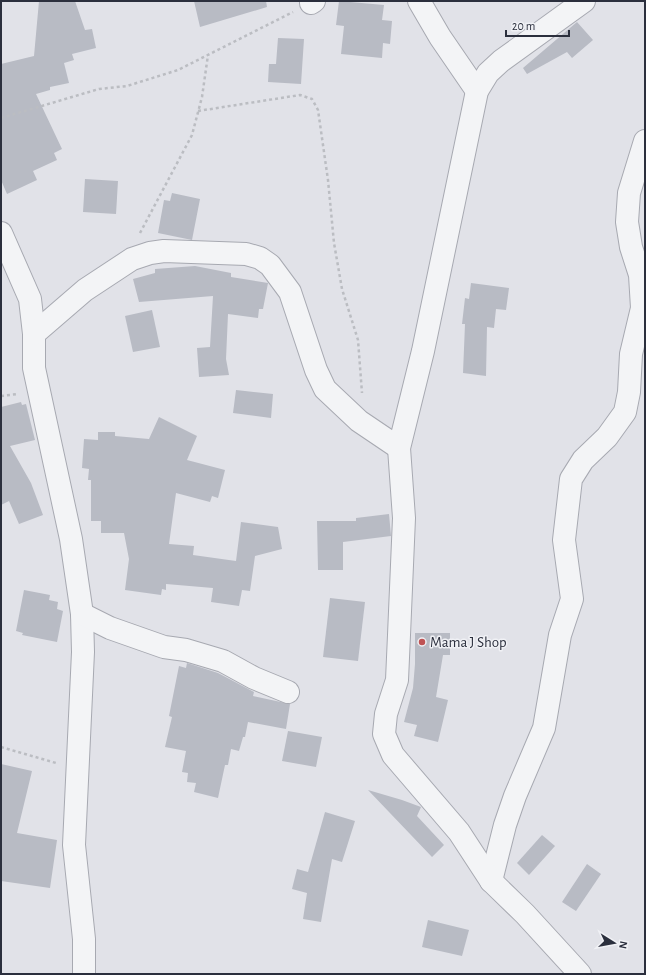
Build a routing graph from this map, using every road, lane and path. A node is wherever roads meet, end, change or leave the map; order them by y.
1 (419, 1) edge
2 (584, 1) edge
3 (313, 2) edge
4 (208, 54) junction
5 (477, 91) junction
6 (198, 111) junction
7 (1, 118) edge
8 (645, 141) edge
9 (1, 233) edge
10 (132, 259) junction
11 (34, 334) junction
12 (359, 421) junction
13 (400, 448) junction
14 (82, 614) junction
15 (288, 692) dead end
16 (1, 747) edge
17 (77, 769) junction
18 (491, 881) junction
19 (84, 974) edge
20 (580, 974) edge

1 - 5 street
2 - 5 street
3 - 4 path
4 - 6 path
4 - 7 path
5 - 13 street
6 - 10 path
6 - 12 path
8 - 18 street
9 - 11 street
10 - 11 street
10 - 12 street
11 - 14 street
12 - 13 street
13 - 18 street
14 - 15 street
14 - 17 street
16 - 17 path
17 - 19 street
18 - 20 street

